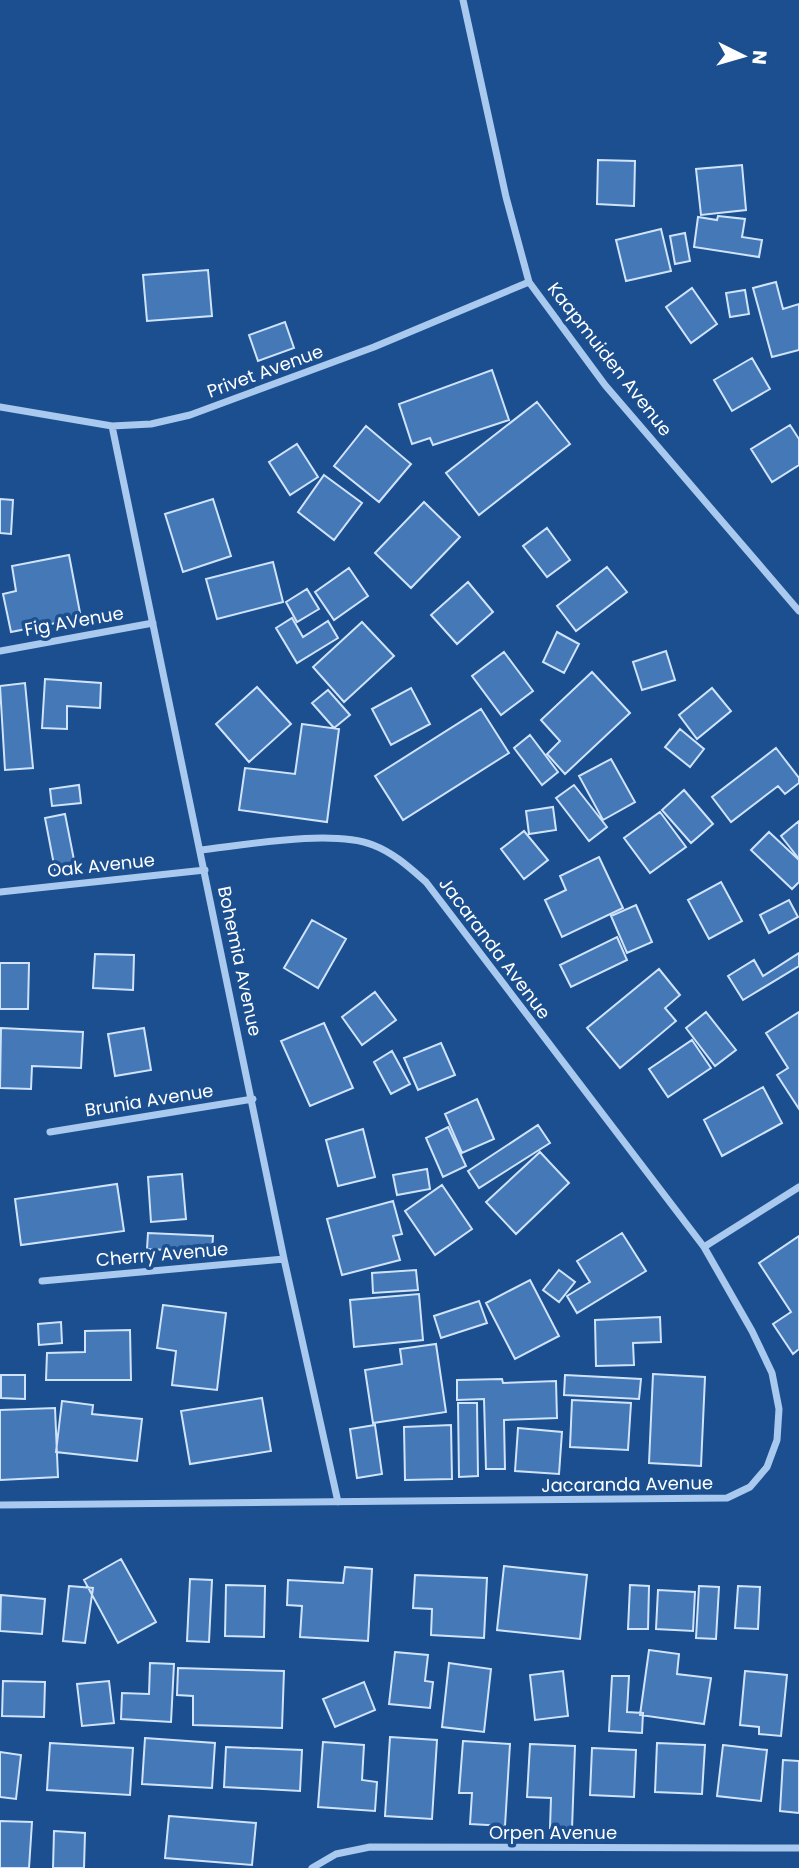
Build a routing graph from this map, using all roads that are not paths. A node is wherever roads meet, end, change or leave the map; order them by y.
1 (463, 0) edge
2 (529, 282) junction
3 (0, 407) edge
4 (111, 426) junction
5 (799, 611) edge
6 (153, 624) junction
7 (0, 650) edge
8 (201, 850) junction
9 (205, 870) junction
10 (0, 892) edge
11 (253, 1099) junction
12 (50, 1132) dead end
13 (799, 1187) edge
14 (704, 1247) junction
15 (284, 1259) junction
16 (42, 1281) dead end
17 (338, 1502) junction
18 (0, 1505) edge
19 (799, 1848) edge
20 (312, 1868) edge

1 - 2 street, Kaapmuiden Avenue
2 - 4 street, Privet Avenue
2 - 5 street, Kaapmuiden Avenue
3 - 4 street, Privet Avenue
4 - 6 street, Bohemia Avenue
6 - 7 street, Fig AVenue
6 - 8 street, Bohemia Avenue
8 - 9 street, Bohemia Avenue
8 - 14 street, Jacaranda Avenue
9 - 10 street, Oak Avenue
9 - 11 street, Bohemia Avenue
11 - 12 street, Brunia Avenue
11 - 15 street, Bohemia Avenue
13 - 14 street
14 - 17 street, Jacaranda Avenue
15 - 16 street, Cherry Avenue
15 - 17 street, Bohemia Avenue
17 - 18 street, Jacaranda Avenue
19 - 20 street, Orpen Avenue

